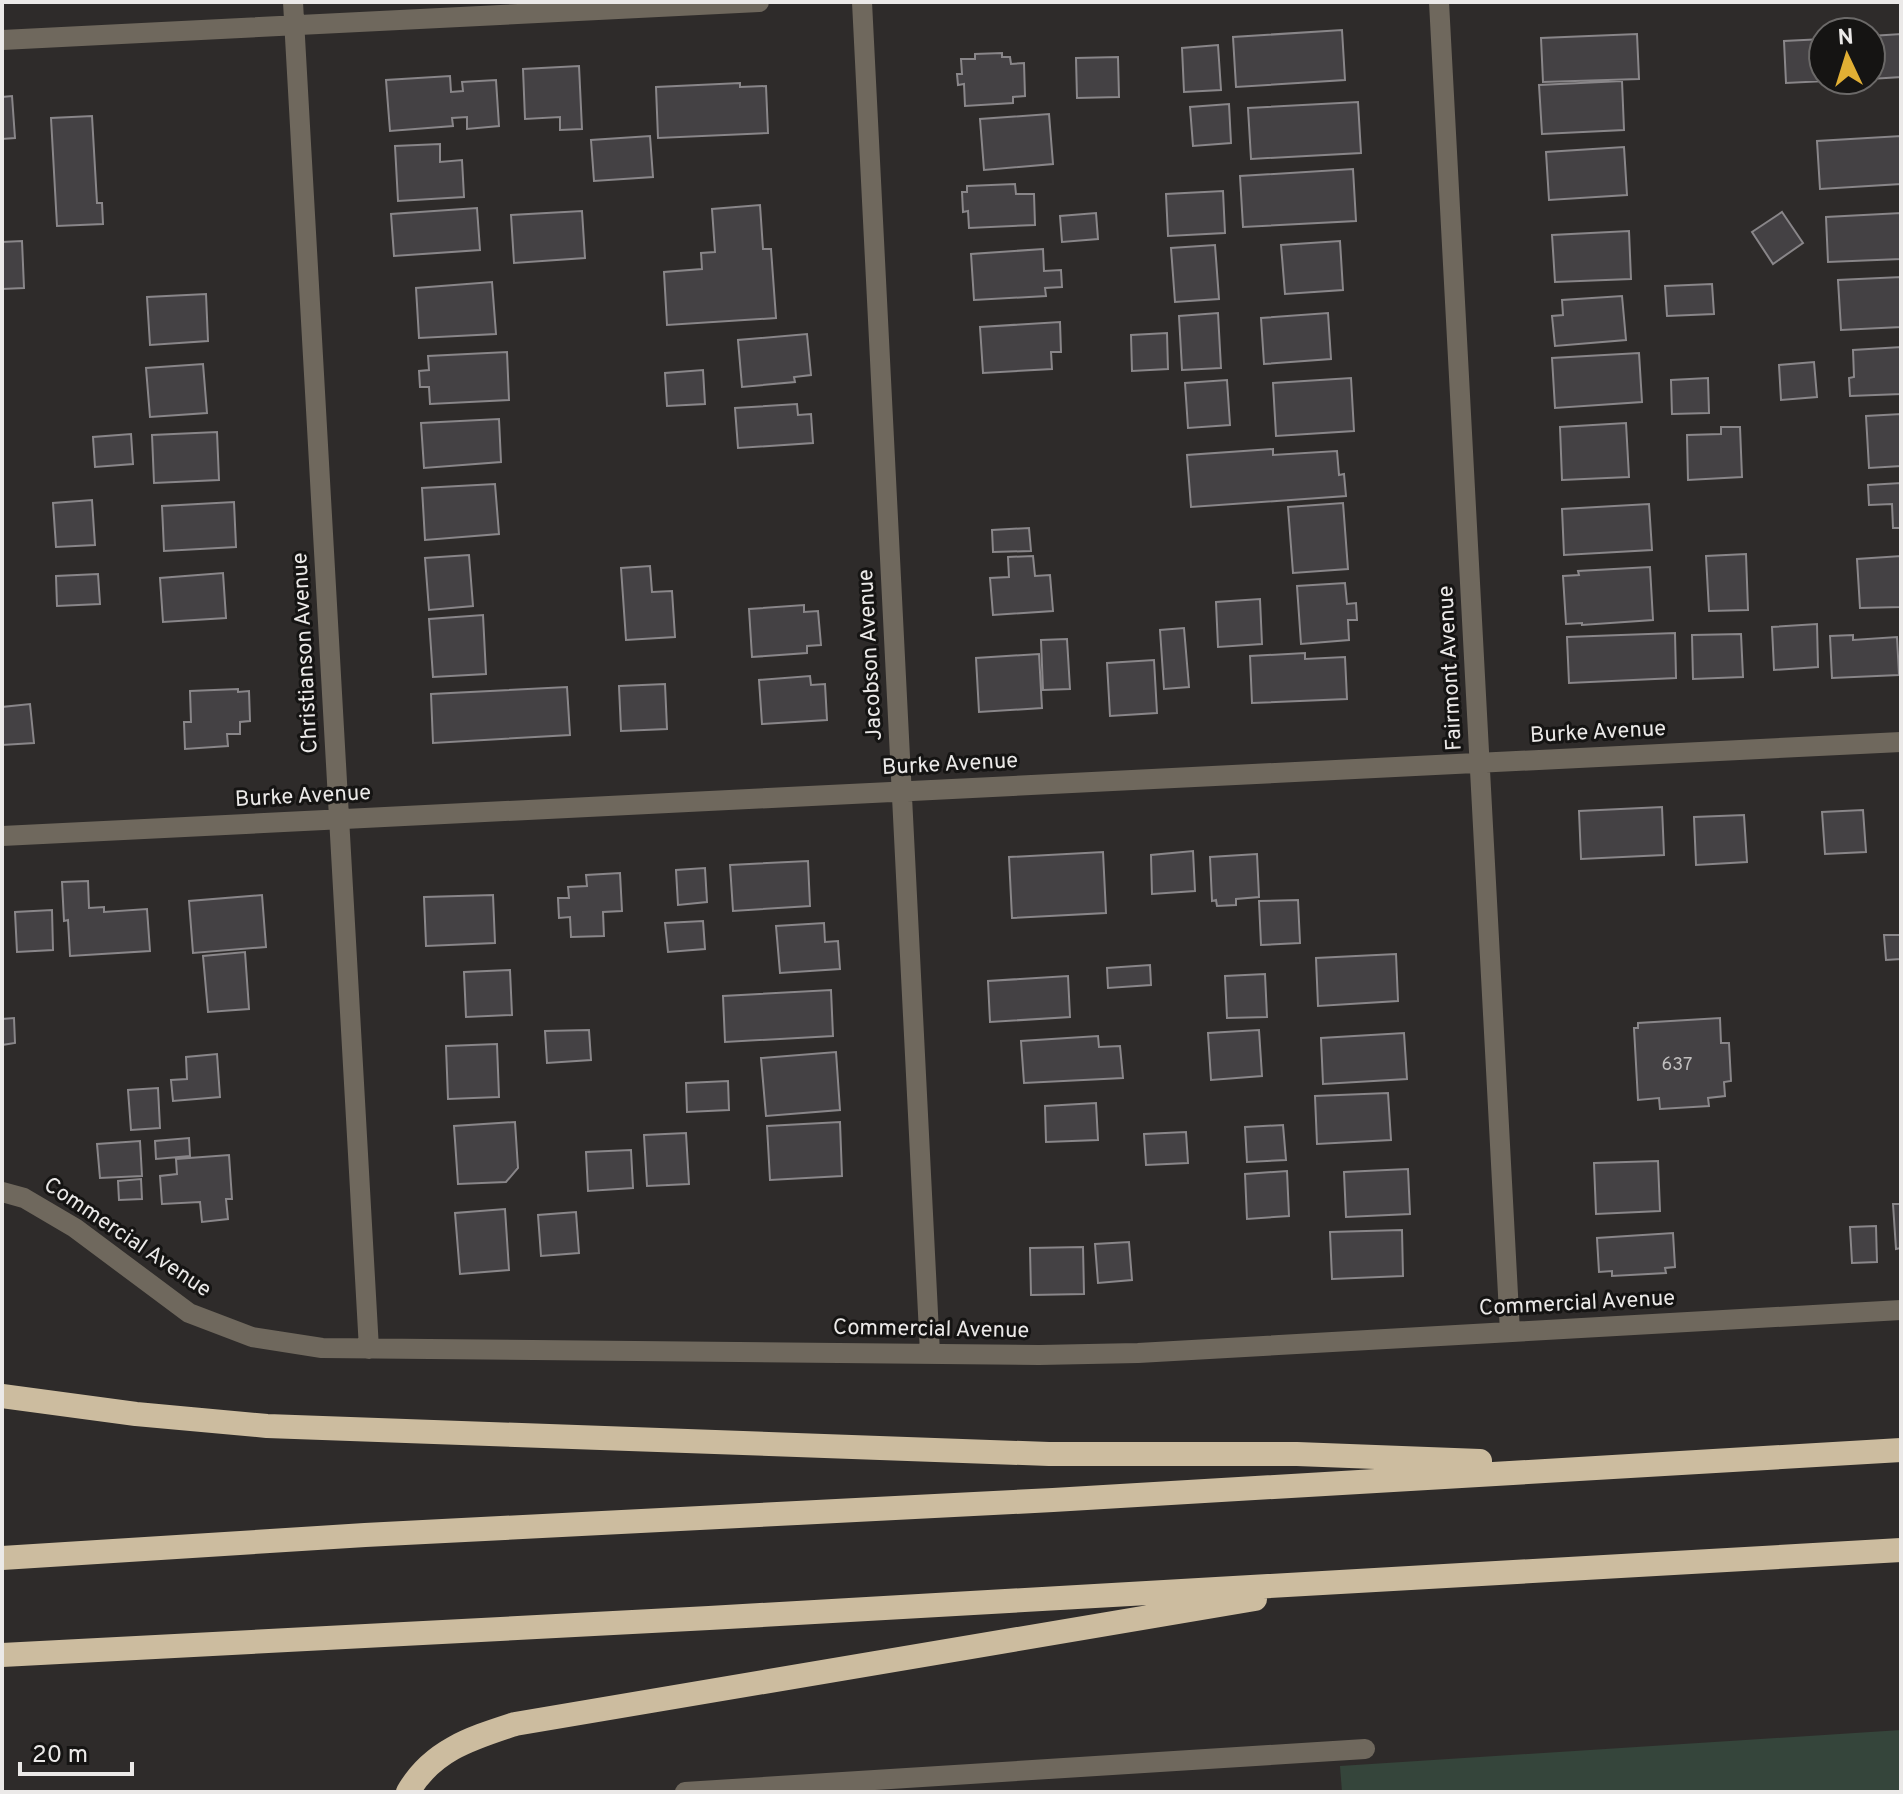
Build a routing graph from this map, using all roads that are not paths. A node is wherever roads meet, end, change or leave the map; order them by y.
1 (293, 2) edge
2 (759, 2) edge
3 (862, 2) edge
4 (1439, 2) edge
5 (295, 25) junction
6 (2, 40) edge
7 (1901, 742) edge
8 (1480, 763) junction
9 (902, 791) junction
10 (340, 819) junction
11 (2, 836) edge
12 (2, 1192) edge
13 (1901, 1310) edge
14 (1510, 1332) junction
15 (369, 1349) junction
16 (930, 1353) junction
17 (2, 1396) edge
18 (1901, 1450) edge
19 (1619, 1466) junction
20 (1901, 1550) edge
21 (2, 1558) edge
22 (1381, 1579) junction
23 (2, 1655) edge
24 (1365, 1749) dead end
25 (953, 1784) edge
26 (408, 1792) edge
27 (685, 1792) edge

1 - 5 street, Christianson Avenue
2 - 5 street
3 - 9 street, Jacobson Avenue
4 - 8 street, Fairmont Avenue
5 - 6 street
5 - 10 street, Christianson Avenue
7 - 8 street, Burke Avenue
8 - 9 street, Burke Avenue
8 - 14 street, Fairmont Avenue
9 - 10 street, Burke Avenue
9 - 16 street, Jacobson Avenue
10 - 11 street, Burke Avenue
10 - 15 street, Christianson Avenue
12 - 15 street, Commercial Avenue
13 - 14 street, Commercial Avenue
14 - 16 street, Commercial Avenue
15 - 16 street, Commercial Avenue
17 - 19 highway
18 - 19 highway
19 - 21 highway
20 - 22 highway
22 - 23 highway
22 - 26 highway
24 - 25 street
25 - 27 street

